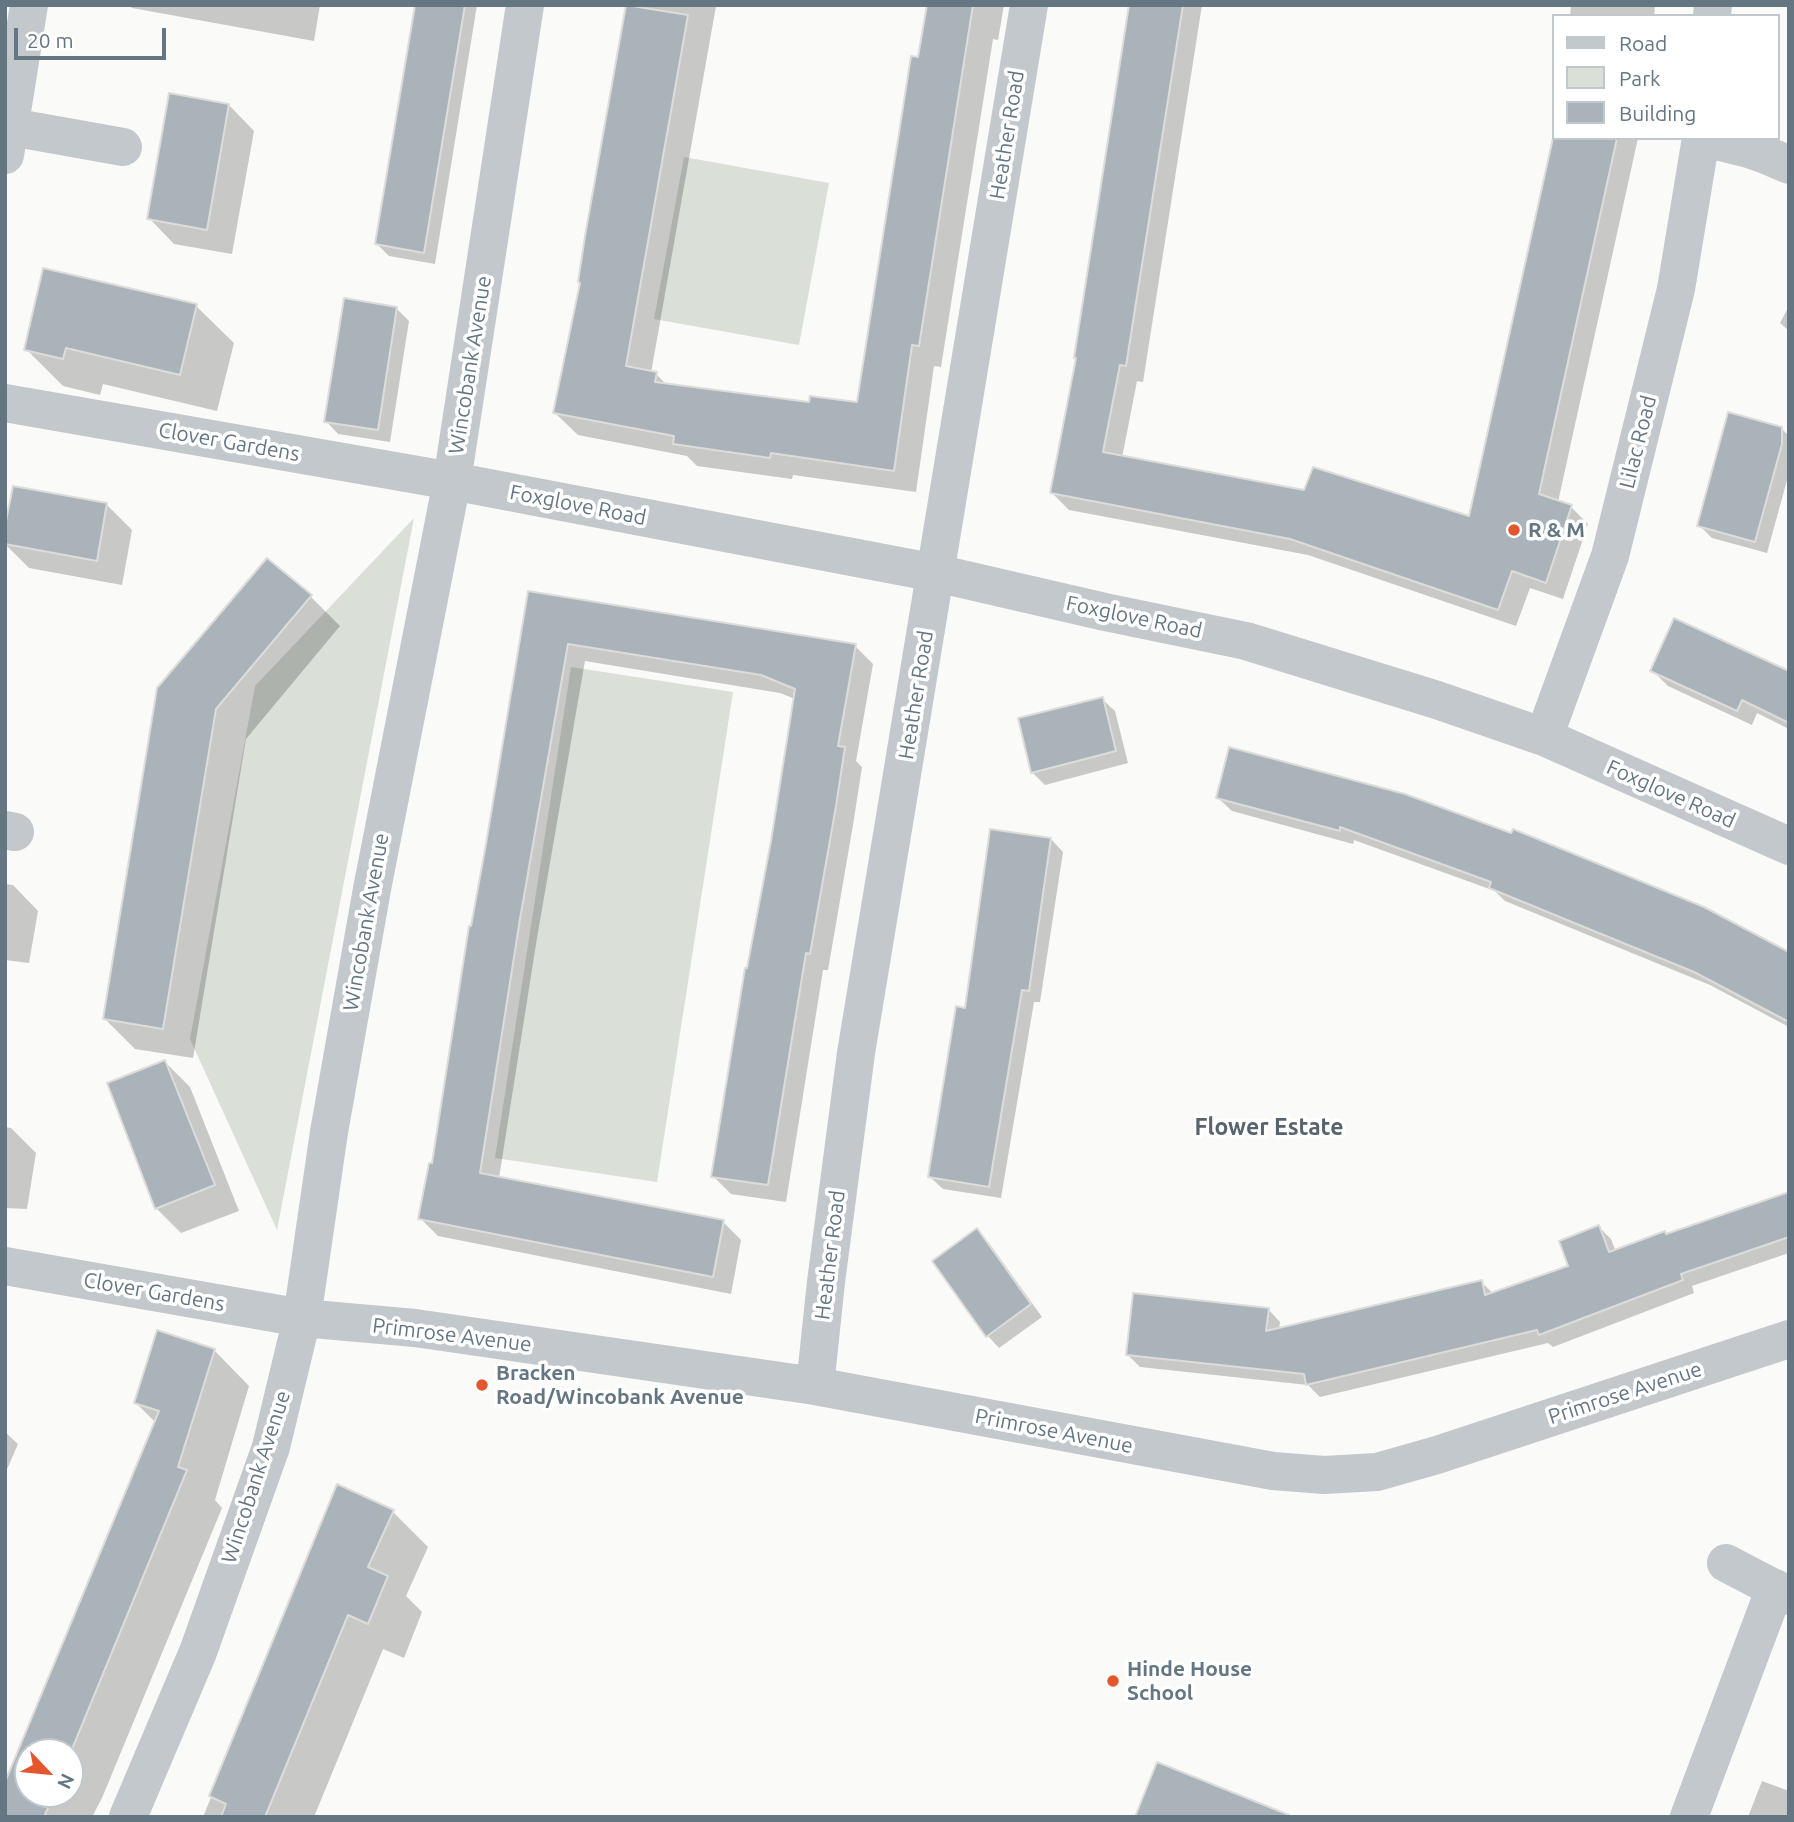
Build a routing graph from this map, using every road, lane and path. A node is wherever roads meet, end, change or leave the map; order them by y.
1 (29, 5) edge
2 (525, 5) edge
3 (1029, 5) edge
4 (1701, 140) edge
5 (1708, 140) edge
6 (8, 141) edge
7 (123, 148) dead end
8 (1789, 165) edge
9 (5, 403) edge
10 (452, 481) junction
11 (936, 573) junction
12 (1544, 737) junction
13 (1789, 846) edge
14 (5, 1266) edge
15 (302, 1318) junction
16 (1789, 1339) edge
17 (815, 1386) junction
18 (1726, 1563) dead end
19 (1782, 1592) edge
20 (128, 1817) edge
21 (1689, 1817) edge

1 - 6 street
2 - 10 street, Wincobank Avenue
3 - 11 street, Heather Road
4 - 12 street, Lilac Road
5 - 8 street
6 - 7 street
9 - 10 street, Clover Gardens
10 - 11 street, Foxglove Road
10 - 15 street, Wincobank Avenue
11 - 12 street, Foxglove Road
11 - 17 street, Heather Road
12 - 13 street, Foxglove Road
14 - 15 street, Clover Gardens
15 - 17 street, Primrose Avenue
15 - 20 street, Wincobank Avenue
16 - 17 street, Primrose Avenue
18 - 19 street
19 - 21 street

